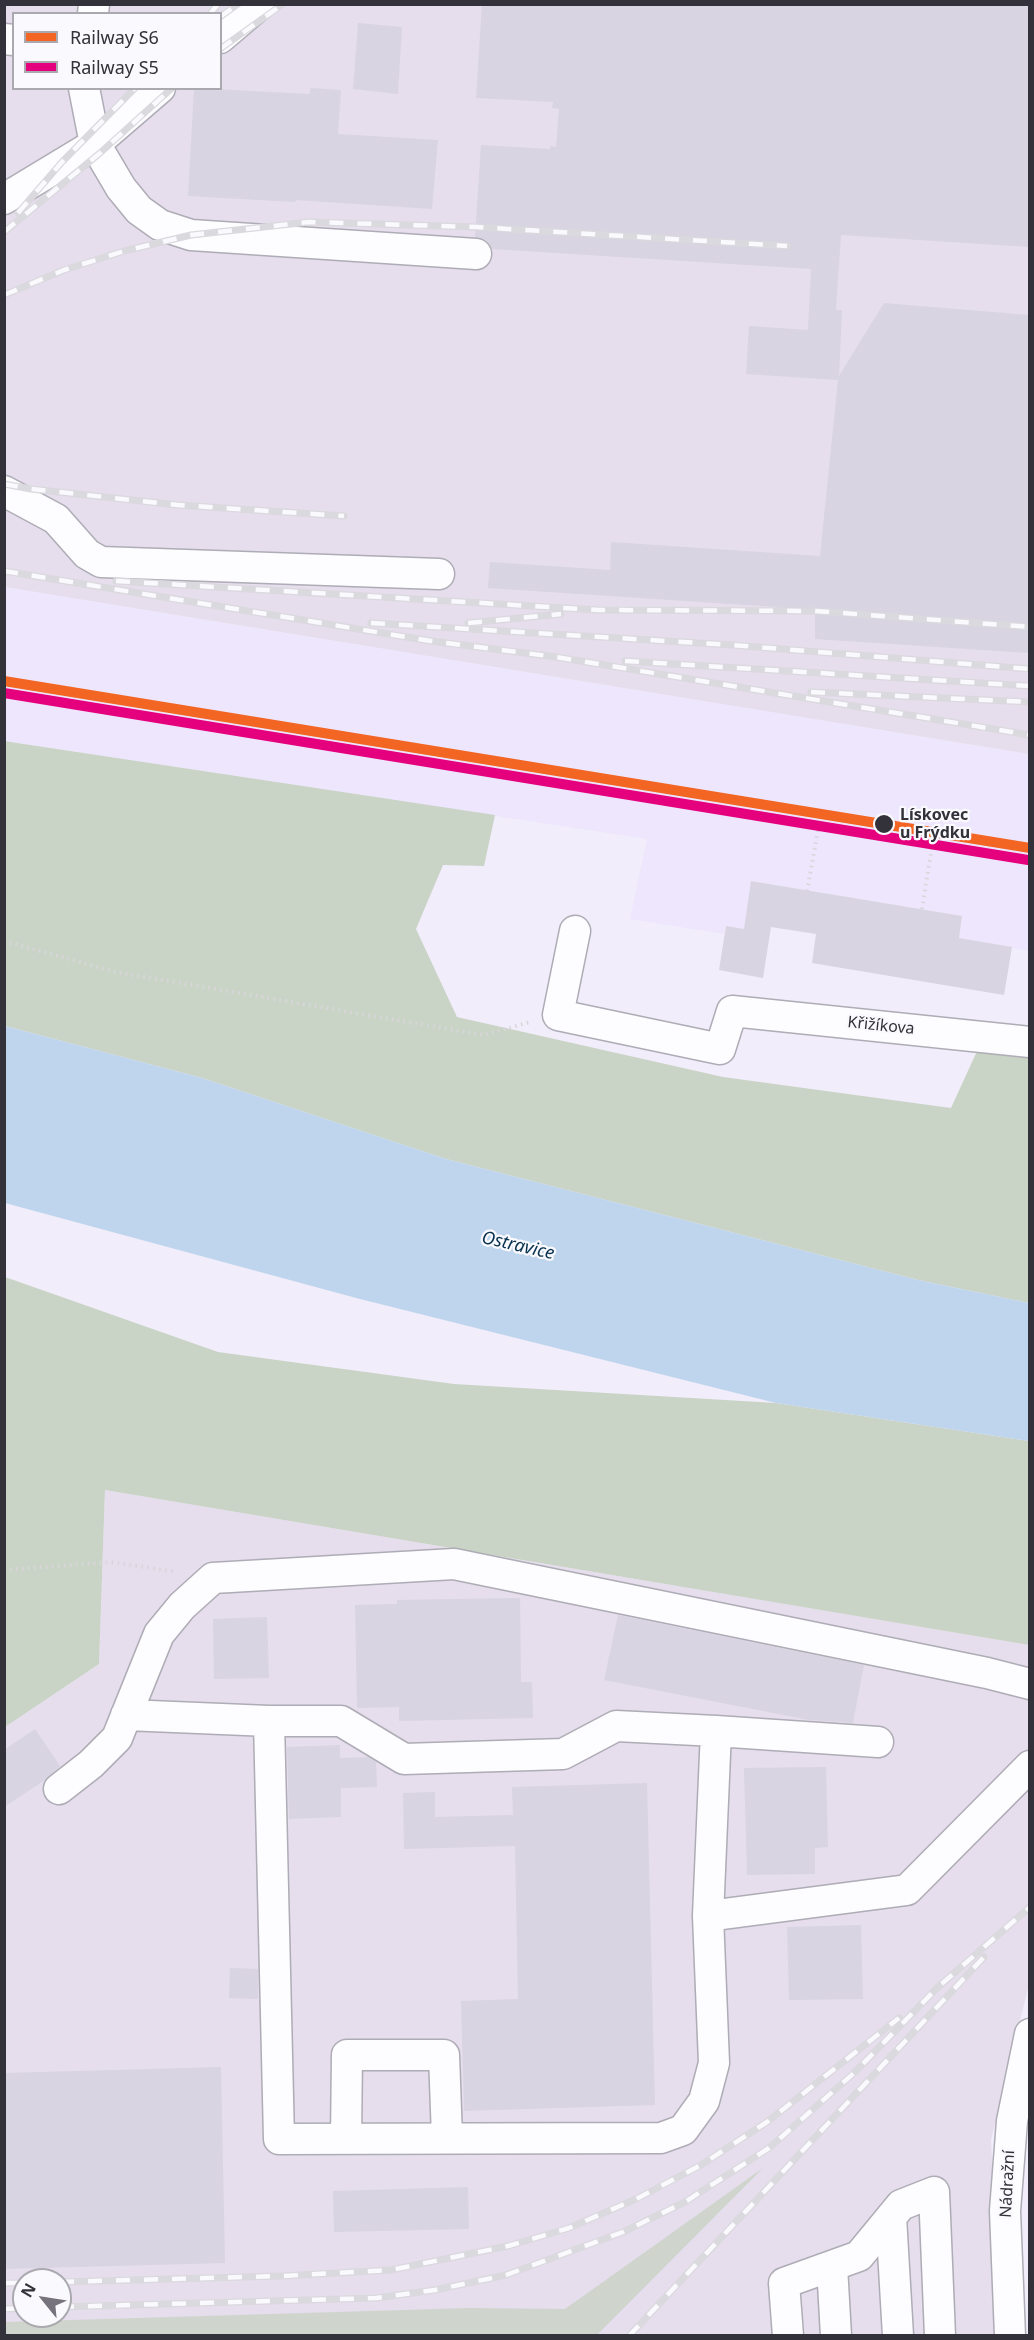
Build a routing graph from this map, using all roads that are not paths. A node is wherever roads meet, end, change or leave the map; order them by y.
1 (260, 4) edge
2 (222, 36) edge
3 (84, 90) edge
4 (158, 90) edge
5 (95, 144) junction
6 (4, 199) edge
7 (476, 254) dead end
8 (4, 491) edge
9 (439, 574) dead end
10 (575, 931) dead end
11 (1029, 1042) edge
12 (1029, 1684) edge
13 (126, 1715) junction
14 (269, 1721) junction
15 (716, 1731) junction
16 (878, 1742) dead end
17 (1029, 1766) edge
18 (60, 1789) dead end
19 (708, 1916) junction
20 (1029, 2034) edge
21 (346, 2138) junction
22 (447, 2138) junction
23 (891, 2217) junction
24 (832, 2266) junction
25 (788, 2336) edge
26 (836, 2336) edge
27 (898, 2336) edge
28 (940, 2336) edge
29 (1010, 2336) edge

1 - 2 street
3 - 5 street
4 - 5 street
5 - 6 street
5 - 7 street
8 - 9 street
10 - 11 street, Křižíkova
12 - 13 street
13 - 14 street
13 - 18 street
14 - 15 street
14 - 21 street
15 - 16 street
15 - 19 street
17 - 19 street
19 - 22 street
20 - 29 street, Nádražní
21 - 22 street
21 - 22 street
23 - 24 street
23 - 27 street
23 - 28 street
24 - 25 street
24 - 26 street

